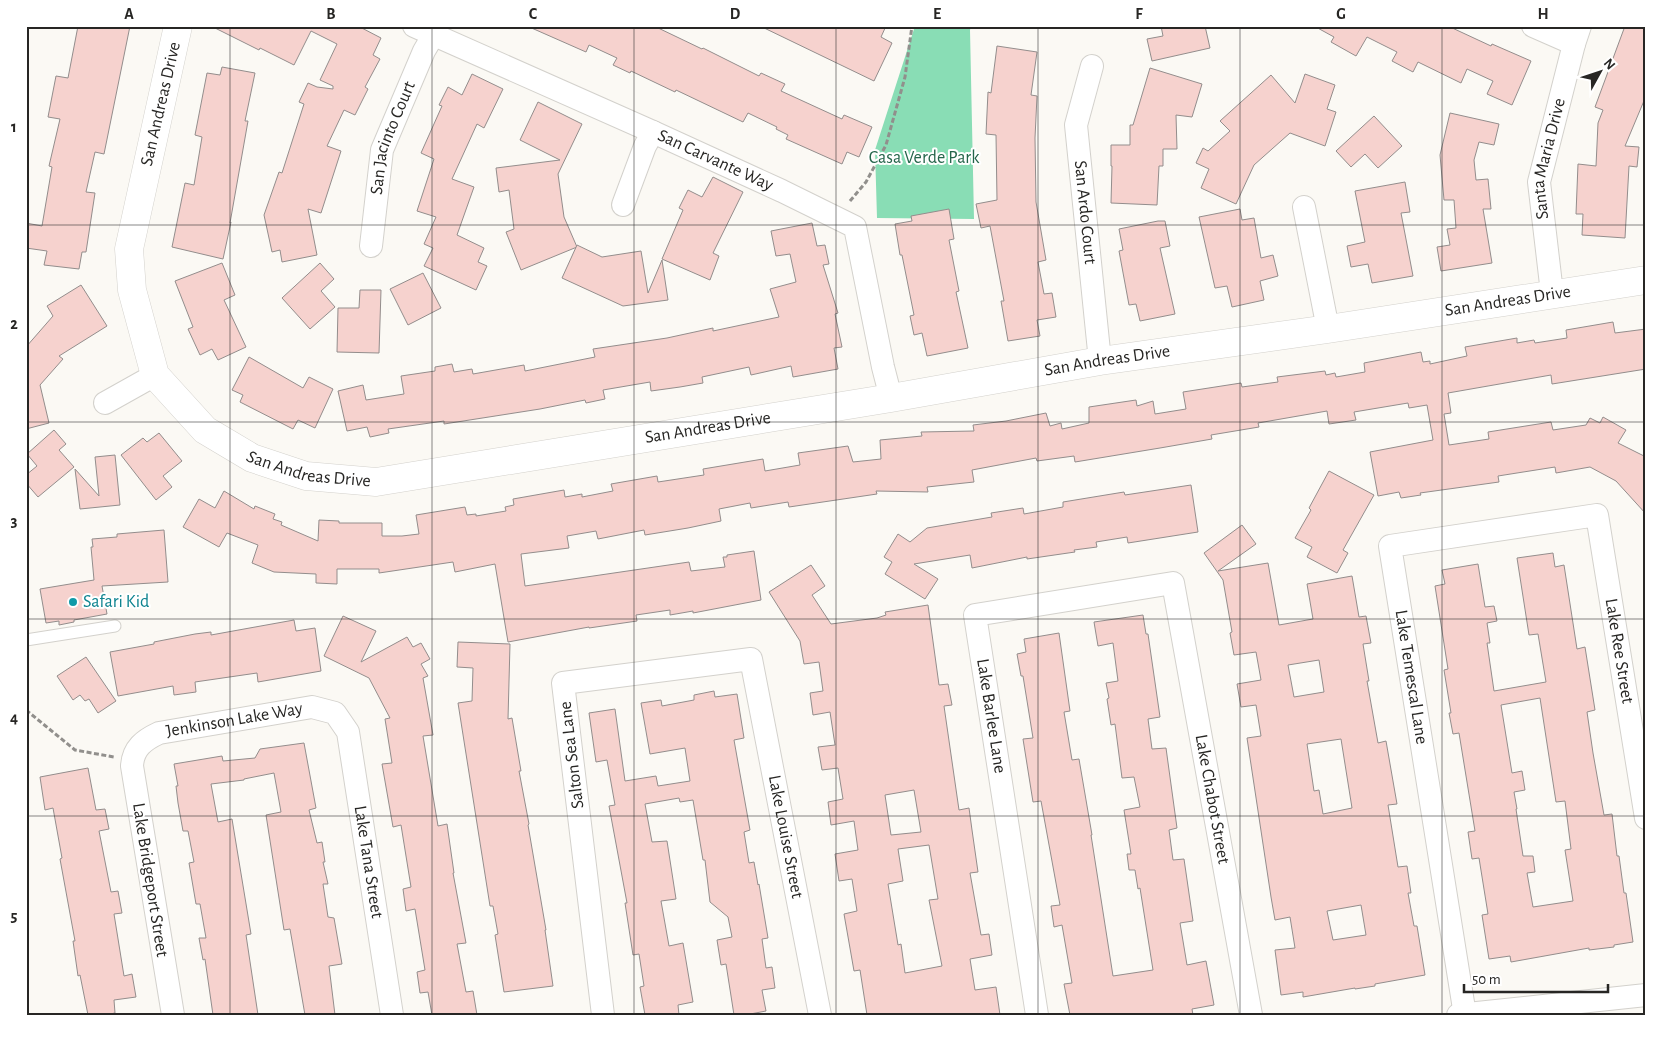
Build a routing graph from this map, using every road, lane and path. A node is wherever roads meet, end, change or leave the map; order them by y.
1 (178, 26) edge
2 (912, 26) edge
3 (1533, 26) edge
4 (424, 30) edge
5 (1577, 35) edge
6 (1092, 66) dead end
7 (653, 132) junction
8 (623, 205) dead end
9 (1304, 207) dead end
10 (836, 218) junction
11 (370, 246) dead end
12 (1646, 280) edge
13 (1552, 293) junction
14 (1328, 329) junction
15 (1100, 361) junction
16 (155, 375) junction
17 (891, 398) junction
18 (105, 404) dead end
19 (1597, 515) joint
20 (1173, 583) joint
21 (115, 626) dead end
22 (26, 640) edge
23 (751, 659) joint
24 (26, 710) edge
25 (335, 714) joint
26 (135, 752) junction
27 (1646, 818) edge
28 (1646, 995) edge
29 (1463, 1014) edge
30 (172, 1015) edge
31 (392, 1015) edge
32 (603, 1015) edge
33 (820, 1015) edge
34 (1037, 1015) edge
35 (1251, 1015) edge

1 - 16 street, San Andreas Drive
2 - 10 path
3 - 5 street
4 - 7 street, San Carvante Way
4 - 11 street, San Jacinto Court
5 - 13 street, Santa Maria Drive
6 - 15 street, San Ardo Court
7 - 8 street
7 - 10 street, San Carvante Way
9 - 14 street
10 - 17 street, San Carvante Way
12 - 13 street, San Andreas Drive
13 - 14 street, San Andreas Drive
14 - 15 street, San Andreas Drive
15 - 17 street, San Andreas Drive
16 - 17 street, San Andreas Drive
16 - 18 street
19 - 27 street, Lake Ree Street
19 - 29 street, Lake Temescal Lane
20 - 34 street, Lake Barlee Lane
20 - 35 street, Lake Chabot Street
21 - 22 lane
23 - 32 street, Salton Sea Lane
23 - 33 street, Lake Louise Street
24 - 26 path
25 - 26 street, Jenkinson Lake Way
25 - 31 street, Lake Tana Street
26 - 30 street, Lake Bridgeport Street
28 - 29 street

